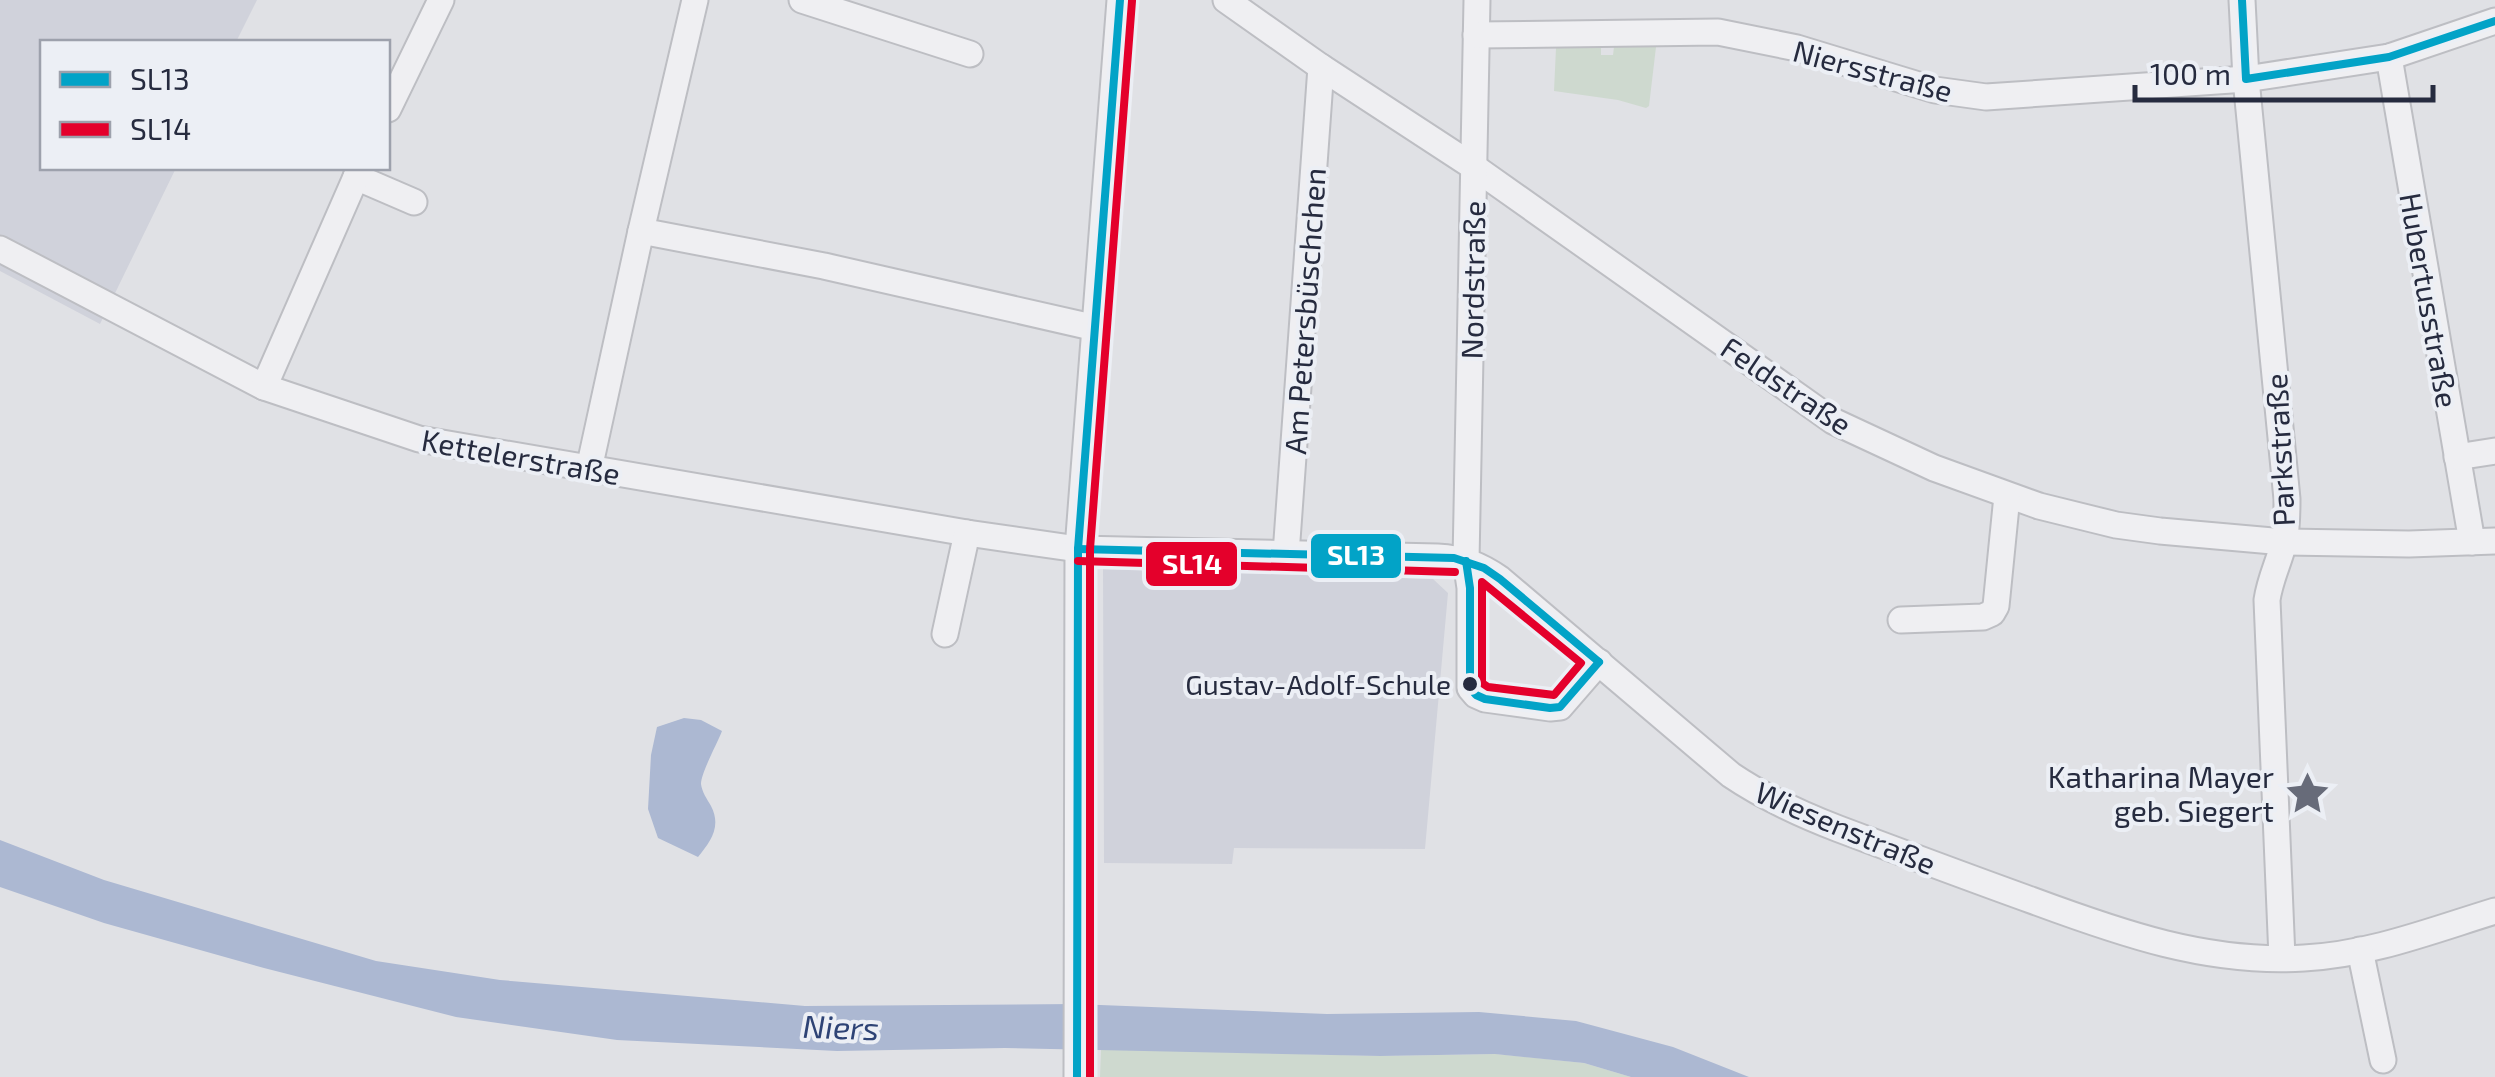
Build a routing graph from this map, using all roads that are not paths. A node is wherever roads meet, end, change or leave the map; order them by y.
1 (440, 0) edge
2 (695, 0) edge
3 (802, 0) edge
4 (1120, 0) edge
5 (1226, 0) edge
6 (1478, 0) edge
7 (2242, 0) edge
8 (2495, 20) edge
9 (1476, 36) junction
10 (970, 54) dead end
11 (2389, 58) junction
12 (1321, 67) junction
13 (2246, 79) junction
14 (390, 105) edge
15 (1474, 167) junction
16 (358, 172) edge
17 (414, 202) dead end
18 (641, 231) junction
19 (0, 249) edge
20 (1096, 328) junction
21 (264, 387) junction
22 (2495, 452) edge
23 (2457, 457) junction
24 (589, 469) junction
25 (2007, 496) junction
26 (967, 533) junction
27 (2284, 542) junction
28 (2483, 542) edge
29 (1078, 549) junction
30 (1286, 554) junction
31 (1466, 561) junction
32 (1901, 620) dead end
33 (945, 634) dead end
34 (1600, 662) junction
35 (2495, 911) edge
36 (2360, 950) junction
37 (2282, 958) junction
38 (2383, 1060) dead end
39 (1077, 1077) edge

1 - 14 street
2 - 18 street
3 - 10 street
4 - 20 street
5 - 12 street, Feldstraße
6 - 9 street, Nordstraße
7 - 13 street, Parkstraße
8 - 11 street, Niersstraße
9 - 13 street, Niersstraße
9 - 15 street, Nordstraße
11 - 13 street, Niersstraße
11 - 23 street, Hubertusstraße
12 - 15 street, Feldstraße
12 - 30 street, Am Petersbüschchen
13 - 27 street, Parkstraße
15 - 25 street, Feldstraße
15 - 31 street, Nordstraße
16 - 17 street
16 - 21 street
18 - 20 street
18 - 24 street
19 - 21 street, Kettelerstraße
20 - 29 street
21 - 24 street, Kettelerstraße
22 - 23 street
23 - 28 street, Hubertusstraße
24 - 26 street, Kettelerstraße
25 - 27 street, Feldstraße
25 - 32 street
26 - 29 street, Kettelerstraße
26 - 33 street
27 - 28 street, Feldstraße
27 - 37 street, Parkstraße
29 - 30 street, Wiesenstraße
29 - 39 street
30 - 31 street, Wiesenstraße
31 - 34 street, Wiesenstraße
31 - 34 street, Nordstraße
34 - 37 street, Wiesenstraße
35 - 36 street, Wiesenstraße
36 - 37 street, Wiesenstraße
36 - 38 street

